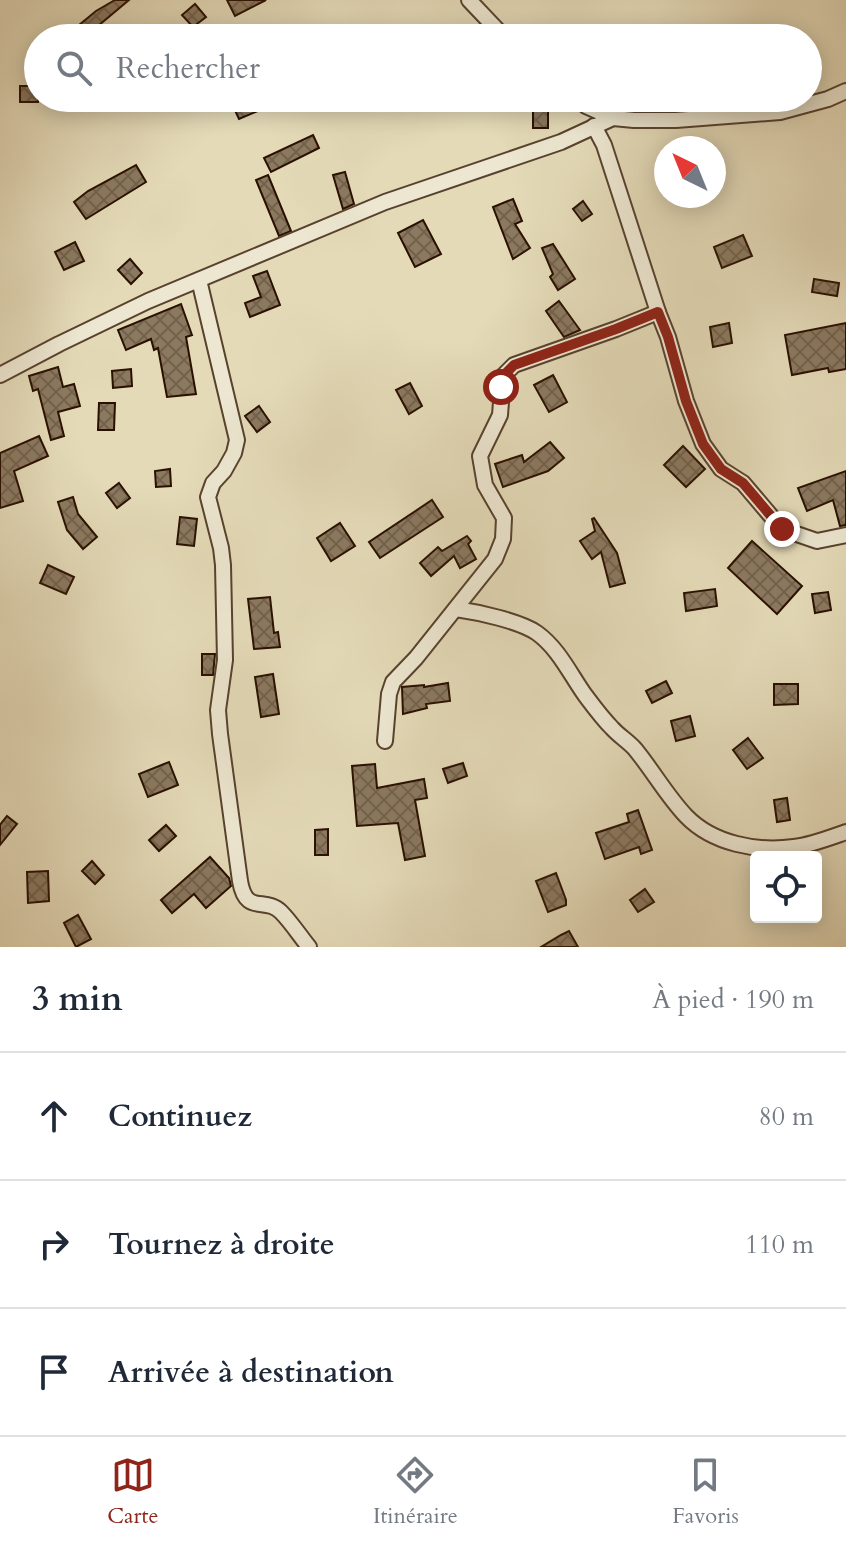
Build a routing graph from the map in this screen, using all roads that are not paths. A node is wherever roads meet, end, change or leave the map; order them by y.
1 (469, 0) edge
2 (492, 24) edge
3 (846, 91) edge
4 (822, 101) edge
5 (600, 112) edge
6 (780, 112) edge
7 (613, 118) junction
8 (594, 126) junction
9 (199, 280) junction
10 (658, 312) junction
11 (0, 375) edge
12 (846, 535) edge
13 (456, 609) junction
14 (385, 741) dead end
15 (846, 832) edge
16 (309, 947) edge

1 - 2 street
3 - 4 street
5 - 7 street
6 - 7 street
7 - 8 street
8 - 9 street
8 - 10 street
9 - 11 street
9 - 16 street
10 - 12 street
10 - 13 street
13 - 14 street
13 - 15 street

